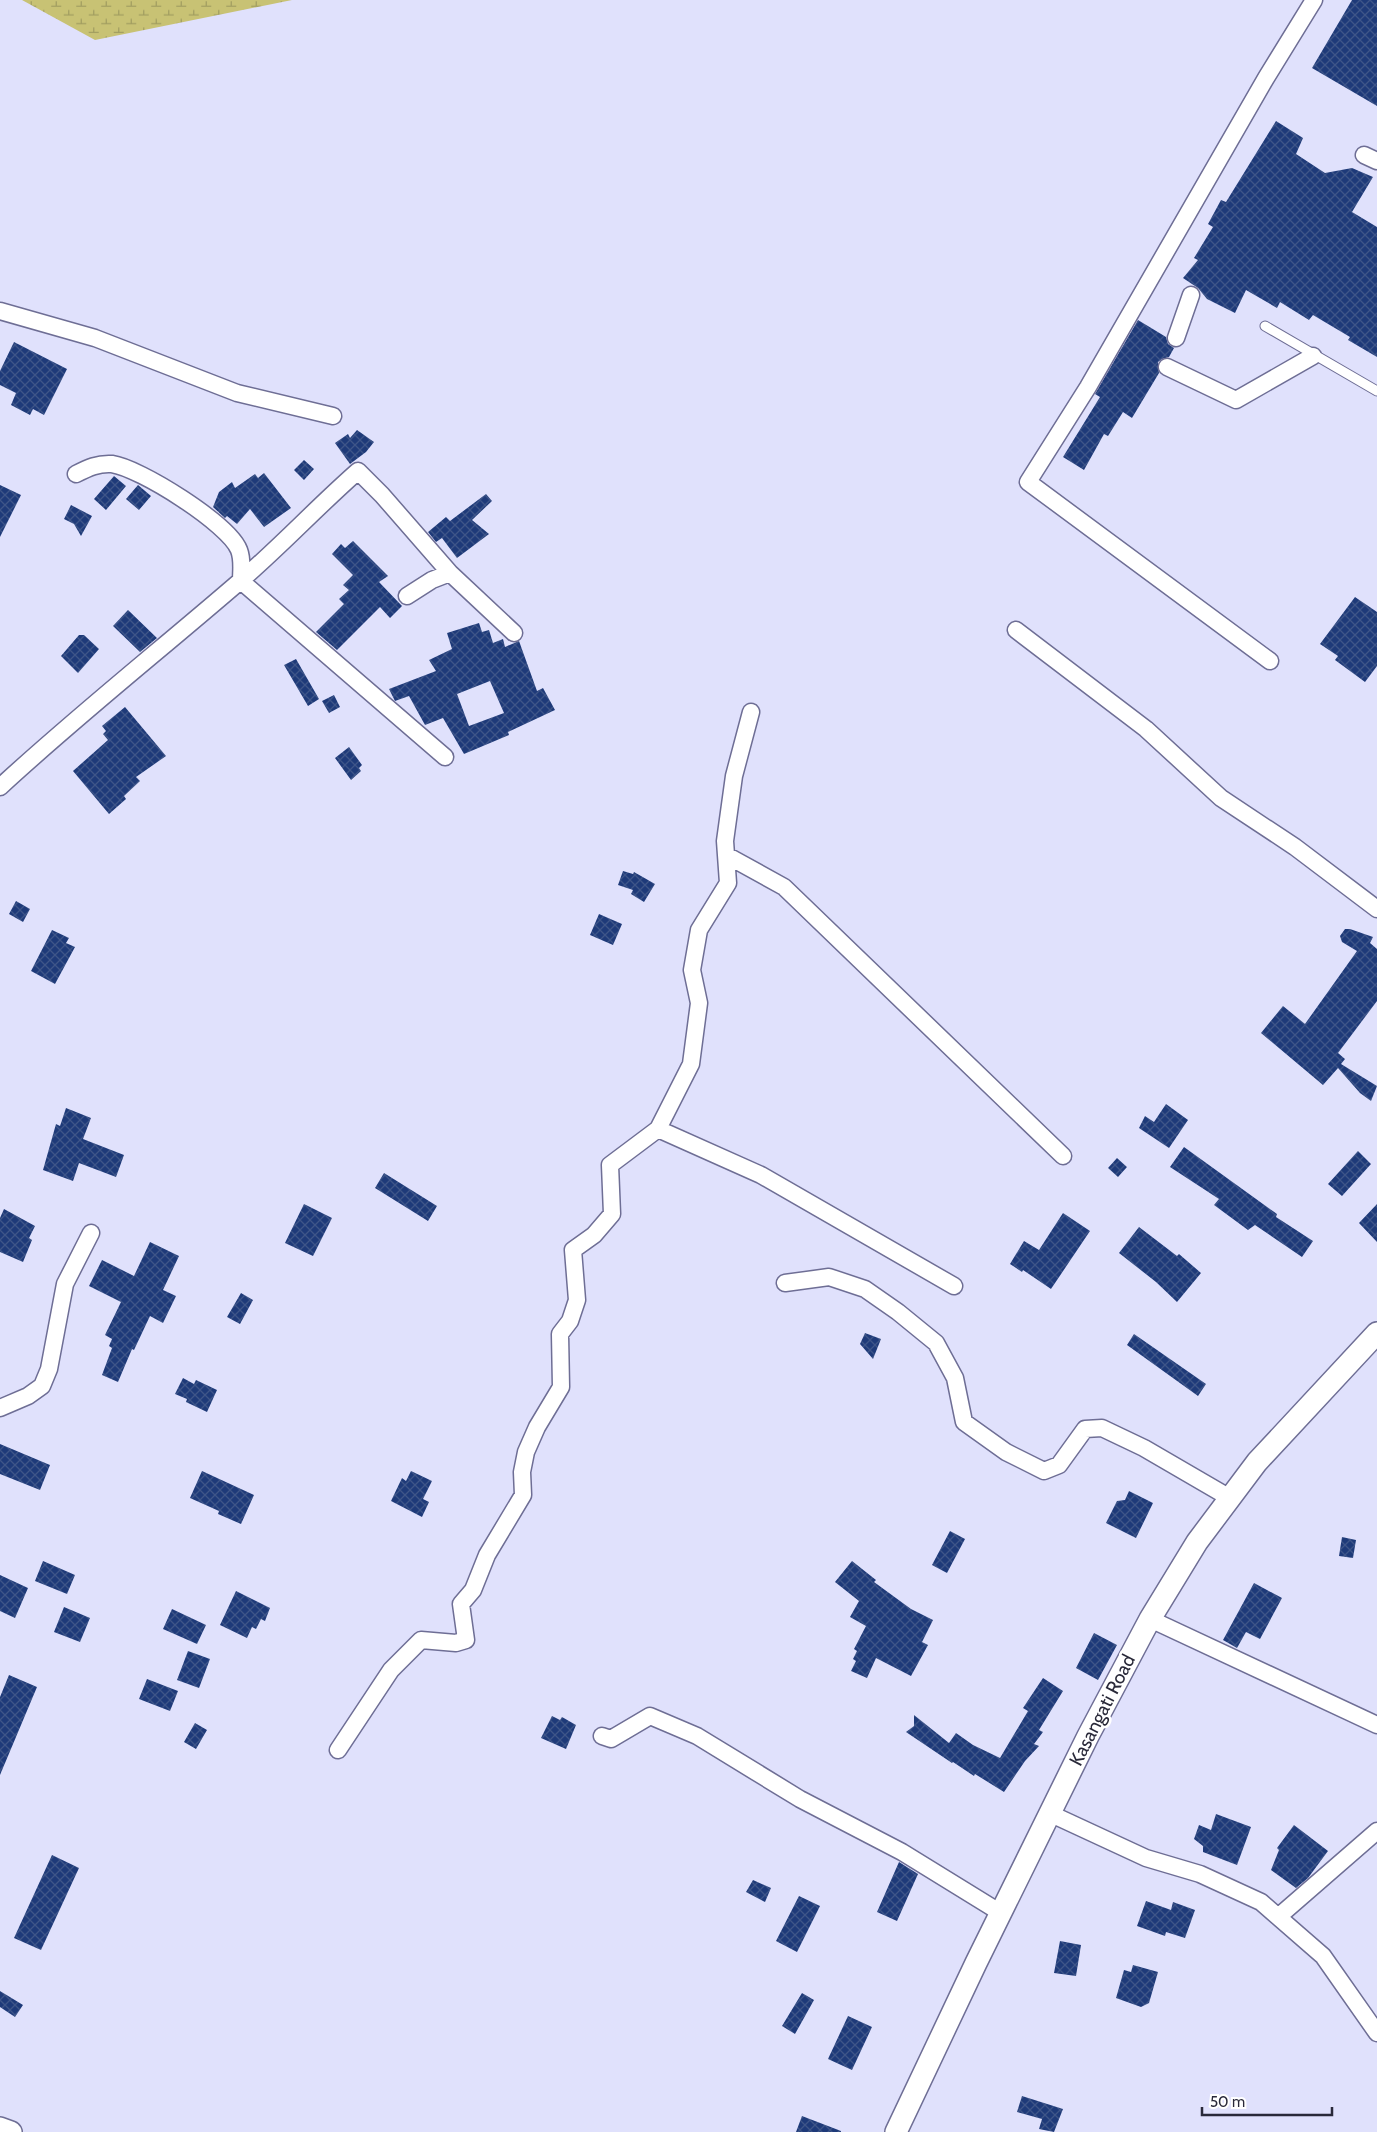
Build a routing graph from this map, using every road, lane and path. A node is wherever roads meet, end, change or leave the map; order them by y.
1 (1314, 0) edge
2 (1191, 295) dead end
3 (0, 311) edge
4 (1265, 326) dead end
5 (1176, 338) dead end
6 (1313, 356) junction
7 (1167, 367) dead end
8 (1377, 391) edge
9 (333, 416) dead end
10 (76, 474) dead end
11 (450, 573) junction
12 (241, 581) junction
13 (407, 596) dead end
14 (1016, 630) dead end
15 (514, 633) dead end
16 (1270, 661) dead end
17 (751, 712) dead end
18 (445, 757) dead end
19 (0, 787) edge
20 (726, 855) junction
21 (1377, 909) edge
22 (658, 1129) junction
23 (1063, 1156) dead end
24 (90, 1233) dead end
25 (784, 1283) dead end
26 (954, 1286) dead end
27 (1377, 1333) edge
28 (0, 1408) edge
29 (1230, 1498) junction
30 (1150, 1619) junction
31 (1377, 1725) edge
32 (602, 1736) dead end
33 (338, 1750) dead end
34 (1051, 1814) junction
35 (1377, 1831) edge
36 (1001, 1913) junction
37 (1278, 1917) junction
38 (1377, 2033) edge
39 (0, 2128) edge
40 (11, 2132) edge
41 (896, 2132) edge

1 - 16 street
2 - 5 street
3 - 9 street
4 - 6 lane
6 - 7 street
6 - 8 lane
10 - 12 street
11 - 12 street
11 - 13 street
11 - 15 street
12 - 18 street
12 - 19 street
14 - 21 street
17 - 20 street
20 - 22 street
20 - 23 street
22 - 26 street
22 - 33 street
24 - 28 street
25 - 29 street
27 - 29 street, Kasangati Road
29 - 30 street, Kasangati Road
30 - 31 street
30 - 34 street, Kasangati Road
32 - 36 street
34 - 36 street, Kasangati Road
34 - 37 street
35 - 37 street
36 - 41 street, Kasangati Road
37 - 38 street
39 - 40 street

